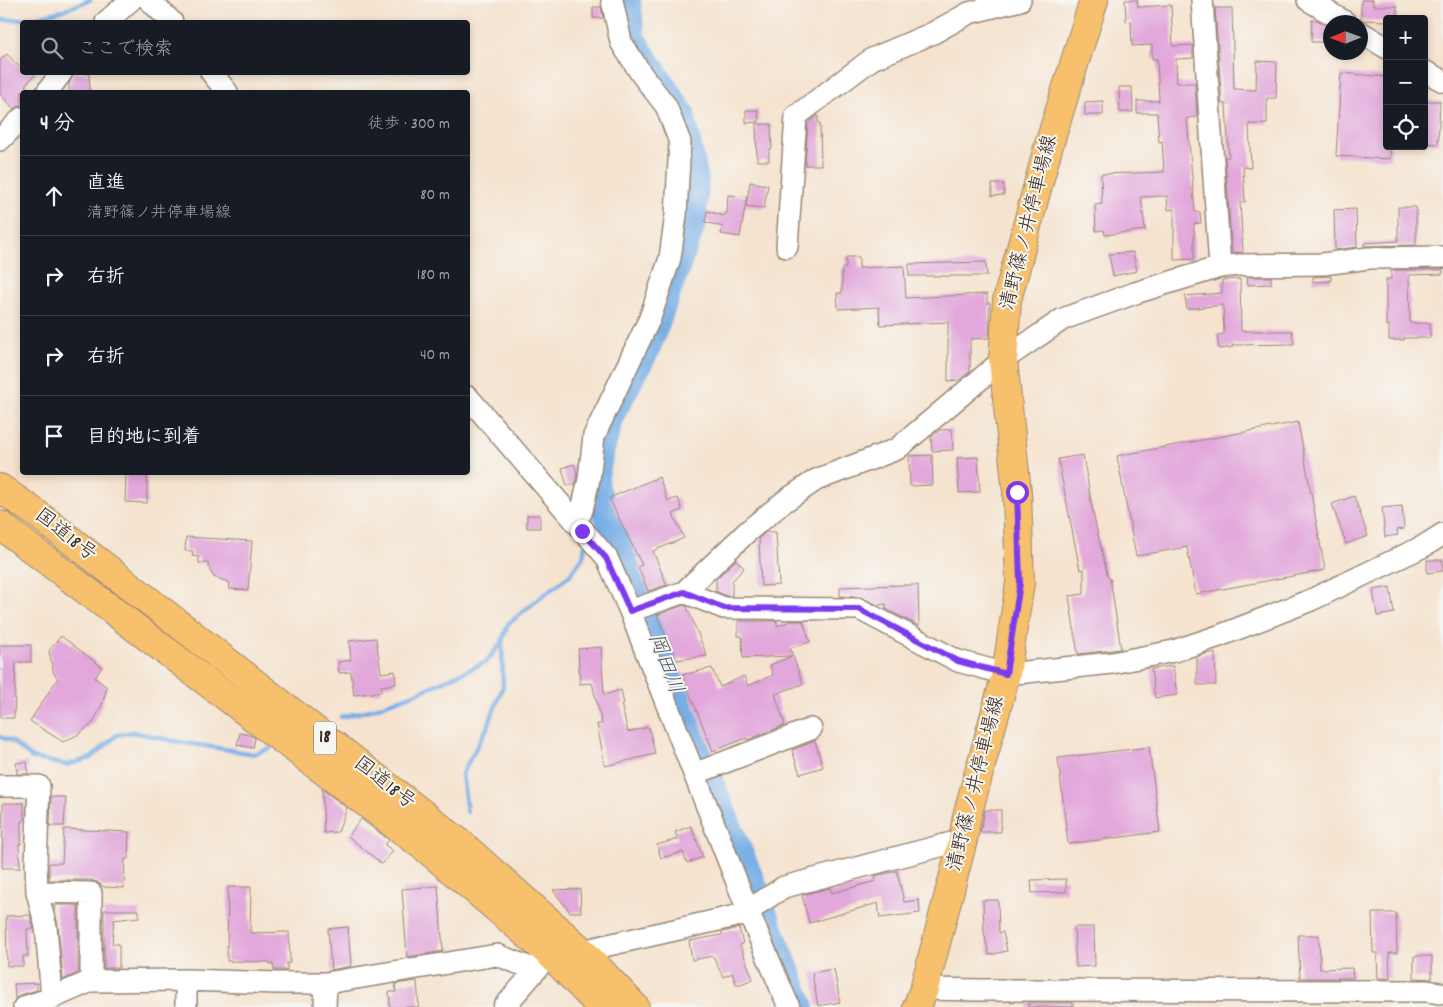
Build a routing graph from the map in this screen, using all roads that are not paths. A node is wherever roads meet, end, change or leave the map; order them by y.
1 (131, 0) edge
2 (149, 0) edge
3 (612, 0) edge
4 (1020, 0) edge
5 (1094, 0) edge
6 (1202, 0) edge
7 (1308, 0) edge
8 (1333, 15) edge
9 (108, 20) edge
10 (170, 20) edge
11 (1368, 37) edge
12 (1383, 46) edge
13 (1428, 73) edge
14 (60, 75) edge
15 (214, 75) edge
16 (1443, 81) edge
17 (48, 90) edge
18 (226, 90) edge
19 (20, 120) edge
20 (0, 140) edge
21 (787, 247) dead end
22 (1443, 257) edge
23 (1220, 267) junction
24 (1003, 360) junction
25 (470, 399) edge
26 (0, 488) edge
27 (0, 525) edge
28 (585, 534) junction
29 (1443, 534) edge
30 (684, 592) junction
31 (638, 608) junction
32 (1006, 674) junction
33 (811, 729) dead end
34 (694, 774) junction
35 (0, 786) edge
36 (963, 840) junction
37 (37, 892) junction
38 (757, 905) junction
39 (582, 951) junction
40 (543, 961) junction
41 (186, 980) junction
42 (91, 982) junction
43 (326, 983) junction
44 (1436, 997) edge
45 (52, 998) junction
46 (920, 998) edge
47 (24, 1007) edge
48 (186, 1007) edge
49 (325, 1007) edge
50 (504, 1007) edge
51 (601, 1007) edge
52 (635, 1007) edge
53 (789, 1007) edge

1 - 9 street
2 - 10 street
3 - 28 street
4 - 21 street
5 - 24 main road, 清野篠ノ井停車場線
6 - 23 street
7 - 8 street
11 - 12 street
13 - 16 street
14 - 17 street
15 - 18 street
19 - 20 street
22 - 23 street
23 - 24 street
24 - 30 street
24 - 32 main road, 清野篠ノ井停車場線
25 - 28 street
26 - 39 main road, 国道18号 / 18
27 - 40 main road, 国道18号 / 18
28 - 31 street
29 - 32 street
30 - 31 street
30 - 32 street
31 - 34 street
32 - 36 main road, 清野篠ノ井停車場線
33 - 34 street
34 - 38 street
35 - 37 street
36 - 38 street
36 - 46 main road, 清野篠ノ井停車場線
37 - 42 street
37 - 45 street
38 - 39 street
38 - 53 street
39 - 52 main road, 国道18号 / 18
40 - 43 street
40 - 50 street
40 - 51 main road, 国道18号 / 18
41 - 42 street
41 - 43 street
41 - 48 street
42 - 45 street
43 - 49 street
44 - 46 street
45 - 47 street

